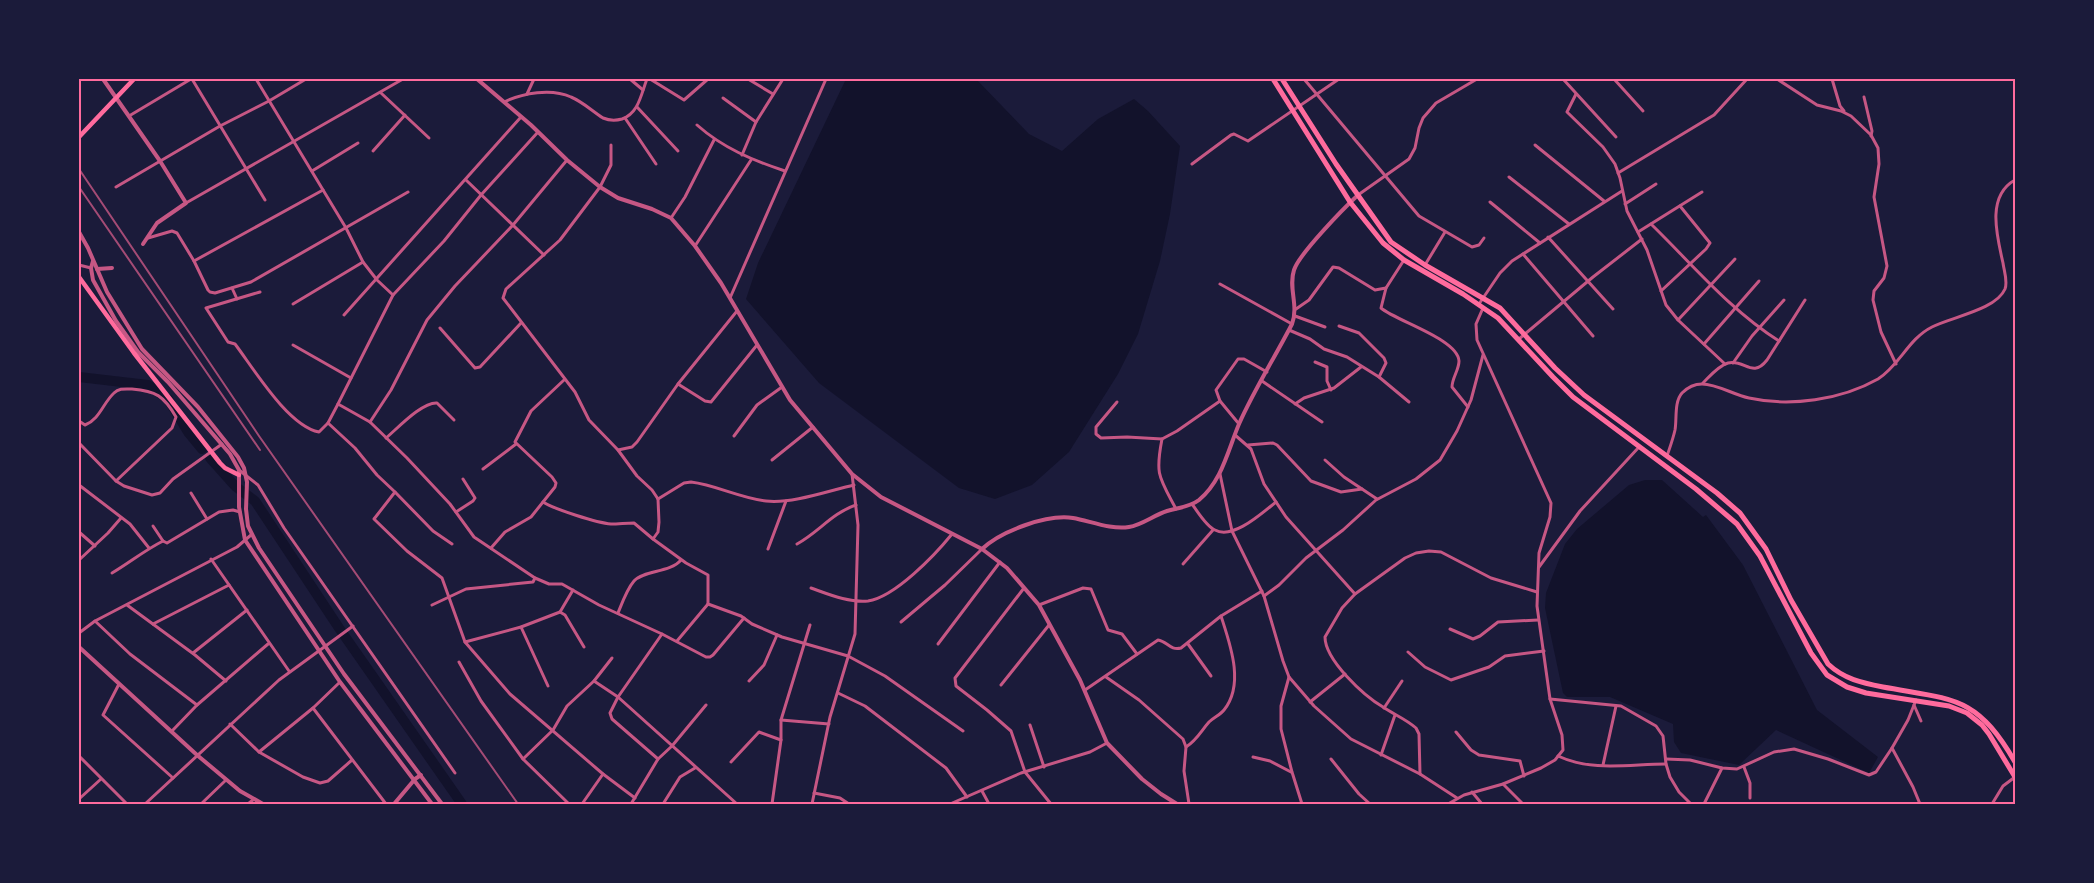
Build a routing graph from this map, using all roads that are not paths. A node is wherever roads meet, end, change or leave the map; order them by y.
1 (103, 79) edge
2 (134, 79) edge
3 (192, 79) edge
4 (256, 79) edge
5 (306, 79) edge
6 (403, 79) edge
7 (477, 79) edge
8 (534, 79) edge
9 (630, 79) edge
10 (648, 79) edge
11 (708, 79) edge
12 (748, 79) edge
13 (784, 79) edge
14 (826, 79) edge
15 (1273, 79) edge
16 (1282, 79) edge
17 (1304, 79) edge
18 (1339, 79) edge
19 (1477, 79) edge
20 (1562, 79) edge
21 (1614, 79) edge
22 (1747, 79) edge
23 (1777, 79) edge
24 (1832, 79) edge
25 (643, 90) junction
26 (381, 93) junction
27 (527, 94) junction
28 (774, 94) junction
29 (1316, 94) junction
30 (1576, 94) junction
31 (1864, 97) dead end
32 (723, 98) dead end
33 (269, 101) junction
34 (504, 102) junction
35 (1299, 105) junction
36 (637, 107) junction
37 (1292, 110) junction
38 (1644, 112) dead end
39 (1845, 112) junction
40 (405, 115) junction
41 (129, 116) junction
42 (521, 117) junction
43 (625, 118) junction
44 (756, 122) junction
45 (697, 125) dead end
46 (220, 126) junction
47 (538, 132) junction
48 (1870, 135) junction
49 (1616, 137) dead end
50 (79, 138) edge
51 (429, 138) dead end
52 (714, 140) junction
53 (294, 141) junction
54 (358, 143) dead end
55 (611, 145) dead end
56 (1535, 145) dead end
57 (372, 151) dead end
58 (678, 151) dead end
59 (742, 155) junction
60 (567, 160) junction
61 (751, 160) junction
62 (160, 161) junction
63 (656, 164) dead end
64 (1192, 164) dead end
65 (247, 168) junction
66 (312, 171) junction
67 (785, 171) junction
68 (1618, 173) junction
69 (1385, 175) junction
70 (1509, 177) dead end
71 (466, 180) junction
72 (2015, 180) edge
73 (1656, 184) dead end
74 (116, 187) dead end
75 (600, 187) junction
76 (323, 190) junction
77 (1622, 191) junction
78 (408, 192) dead end
79 (1702, 192) dead end
80 (481, 195) junction
81 (1358, 195) junction
82 (265, 200) dead end
83 (1604, 201) junction
84 (1350, 202) junction
85 (1490, 202) dead end
86 (186, 203) junction
87 (1625, 204) junction
88 (1680, 206) junction
89 (671, 218) junction
90 (1569, 224) junction
91 (1652, 224) junction
92 (513, 225) junction
93 (346, 228) junction
94 (79, 232) edge
95 (1445, 232) junction
96 (1638, 232) junction
97 (1548, 237) junction
98 (148, 238) junction
99 (1484, 238) dead end
100 (1642, 239) junction
101 (1540, 243) junction
102 (143, 244) dead end
103 (695, 246) junction
104 (1523, 254) junction
105 (544, 255) junction
106 (1736, 259) dead end
107 (1404, 260) junction
108 (93, 261) junction
109 (194, 261) junction
110 (363, 262) junction
111 (1690, 263) junction
112 (79, 265) edge
113 (1425, 265) junction
114 (91, 268) junction
115 (112, 268) dead end
116 (98, 269) junction
117 (79, 277) edge
118 (377, 280) junction
119 (1759, 281) dead end
120 (1587, 282) junction
121 (1220, 284) dead end
122 (1712, 284) junction
123 (232, 288) junction
124 (1386, 288) junction
125 (1661, 291) junction
126 (260, 292) dead end
127 (393, 294) junction
128 (1484, 297) junction
129 (730, 298) junction
130 (237, 299) junction
131 (1784, 300) dead end
132 (1805, 300) dead end
133 (1563, 302) junction
134 (293, 304) dead end
135 (1481, 306) junction
136 (1296, 309) junction
137 (1613, 309) dead end
138 (1735, 309) junction
139 (737, 312) junction
140 (344, 315) dead end
141 (1295, 316) junction
142 (1678, 320) junction
143 (521, 323) junction
144 (1292, 324) junction
145 (1324, 326) dead end
146 (1339, 326) dead end
147 (440, 328) dead end
148 (1759, 328) junction
149 (1289, 330) junction
150 (1525, 335) junction
151 (1593, 336) dead end
152 (1519, 339) junction
153 (1779, 341) junction
154 (1704, 344) junction
155 (293, 345) dead end
156 (757, 345) junction
157 (1483, 354) junction
158 (1315, 362) dead end
159 (1733, 363) junction
160 (1725, 364) junction
161 (1896, 364) junction
162 (1360, 367) junction
163 (1268, 372) junction
164 (1379, 377) junction
165 (351, 378) junction
166 (564, 380) junction
167 (1262, 381) junction
168 (678, 384) junction
169 (1703, 384) junction
170 (782, 387) junction
171 (1331, 390) junction
172 (1220, 401) junction
173 (1116, 402) dead end
174 (1409, 402) dead end
175 (338, 404) junction
176 (1294, 404) junction
177 (1468, 407) junction
178 (454, 420) dead end
179 (79, 422) edge
180 (370, 422) junction
181 (1322, 422) dead end
182 (328, 424) junction
183 (1240, 424) junction
184 (813, 427) junction
185 (1235, 435) junction
186 (734, 436) dead end
187 (386, 438) junction
188 (1162, 438) junction
189 (79, 443) edge
190 (222, 444) junction
191 (516, 444) junction
192 (1248, 445) junction
193 (1639, 447) junction
194 (1654, 448) junction
195 (618, 450) junction
196 (1648, 454) junction
197 (1667, 457) junction
198 (772, 460) dead end
199 (1325, 460) dead end
200 (484, 469) dead end
201 (1220, 473) junction
202 (239, 474) junction
203 (852, 474) junction
204 (245, 475) junction
205 (463, 479) dead end
206 (116, 480) junction
207 (79, 484) edge
208 (854, 485) junction
209 (1362, 489) junction
210 (395, 492) junction
211 (191, 493) dead end
212 (658, 498) junction
213 (1377, 499) junction
214 (786, 501) junction
215 (543, 502) junction
216 (1276, 502) junction
217 (1192, 504) junction
218 (856, 505) junction
219 (1176, 509) junction
220 (240, 512) junction
221 (456, 512) junction
222 (122, 518) junction
223 (207, 519) junction
224 (153, 526) dead end
225 (1213, 530) junction
226 (1232, 531) junction
227 (79, 532) edge
228 (952, 534) junction
229 (252, 535) junction
230 (654, 539) junction
231 (245, 540) junction
232 (163, 541) junction
233 (452, 544) dead end
234 (797, 544) dead end
235 (95, 546) junction
236 (149, 548) junction
237 (491, 548) junction
238 (768, 549) dead end
239 (982, 549) junction
240 (1315, 550) junction
241 (211, 559) junction
242 (79, 560) edge
243 (681, 560) junction
244 (1000, 562) junction
245 (1182, 564) dead end
246 (1539, 567) junction
247 (112, 574) dead end
248 (535, 578) junction
249 (229, 585) junction
250 (811, 588) dead end
251 (1024, 588) junction
252 (573, 590) junction
253 (1262, 591) junction
254 (1537, 592) junction
255 (1354, 594) junction
256 (449, 596) junction
257 (1264, 596) junction
258 (855, 600) junction
259 (708, 604) junction
260 (1039, 604) junction
261 (127, 605) junction
262 (432, 605) dead end
263 (247, 610) junction
264 (560, 612) junction
265 (618, 613) junction
266 (1221, 616) junction
267 (744, 618) junction
268 (1538, 620) junction
269 (96, 621) junction
270 (901, 622) dead end
271 (153, 624) junction
272 (810, 625) dead end
273 (1049, 625) junction
274 (353, 626) junction
275 (521, 627) junction
276 (1450, 629) dead end
277 (79, 633) edge
278 (662, 634) junction
279 (777, 635) junction
280 (465, 642) junction
281 (677, 642) junction
282 (268, 644) junction
283 (805, 644) junction
284 (938, 644) dead end
285 (1188, 644) junction
286 (325, 646) junction
287 (79, 647) edge
288 (584, 647) dead end
289 (318, 651) junction
290 (1544, 651) junction
291 (1408, 652) dead end
292 (193, 654) junction
293 (1137, 654) junction
294 (848, 656) junction
295 (612, 658) dead end
296 (459, 662) dead end
297 (289, 671) junction
298 (1345, 674) junction
299 (1211, 676) dead end
300 (1106, 677) junction
301 (1289, 677) junction
302 (226, 681) junction
303 (594, 681) junction
304 (749, 681) dead end
305 (1402, 681) dead end
306 (340, 682) junction
307 (119, 684) junction
308 (1001, 685) dead end
309 (548, 686) dead end
310 (1084, 690) junction
311 (838, 693) junction
312 (618, 697) junction
313 (1550, 699) junction
314 (1310, 702) junction
315 (1915, 702) junction
316 (197, 705) junction
317 (706, 705) dead end
318 (1616, 706) junction
319 (313, 708) junction
320 (1384, 708) junction
321 (1395, 715) junction
322 (782, 720) junction
323 (1921, 722) dead end
324 (230, 724) junction
325 (829, 724) junction
326 (1030, 725) dead end
327 (553, 730) junction
328 (172, 731) junction
329 (962, 731) dead end
330 (1456, 732) dead end
331 (781, 740) junction
332 (1107, 743) junction
333 (672, 746) junction
334 (1186, 747) junction
335 (1892, 748) junction
336 (259, 752) junction
337 (197, 755) junction
338 (1382, 755) junction
339 (79, 756) edge
340 (1558, 756) junction
341 (1253, 757) dead end
342 (523, 759) junction
343 (658, 759) junction
344 (1331, 759) dead end
345 (352, 760) junction
346 (1666, 761) junction
347 (731, 762) dead end
348 (2015, 762) edge
349 (1603, 766) junction
350 (1044, 767) junction
351 (1744, 767) junction
352 (695, 768) junction
353 (1722, 768) junction
354 (1025, 772) junction
355 (1292, 772) junction
356 (455, 773) dead end
357 (603, 774) junction
358 (1420, 774) junction
359 (421, 775) junction
360 (1524, 776) junction
361 (2015, 777) edge
362 (172, 778) junction
363 (101, 779) junction
364 (415, 779) junction
365 (226, 780) junction
366 (1503, 784) junction
367 (982, 791) junction
368 (1472, 792) junction
369 (814, 793) junction
370 (966, 797) junction
371 (635, 798) junction
372 (1457, 798) junction
373 (1750, 798) dead end
374 (79, 799) edge
375 (254, 799) junction
376 (127, 804) edge
377 (145, 804) edge
378 (201, 804) edge
379 (248, 804) edge
380 (263, 804) edge
381 (386, 804) edge
382 (394, 804) edge
383 (432, 804) edge
384 (442, 804) edge
385 (569, 804) edge
386 (582, 804) edge
387 (631, 804) edge
388 (663, 804) edge
389 (737, 804) edge
390 (772, 804) edge
391 (812, 804) edge
392 (849, 804) edge
393 (950, 804) edge
394 (989, 804) edge
395 (1051, 804) edge
396 (1177, 804) edge
397 (1189, 804) edge
398 (1302, 804) edge
399 (1370, 804) edge
400 (1448, 804) edge
401 (1482, 804) edge
402 (1523, 804) edge
403 (1691, 804) edge
404 (1704, 804) edge
405 (1920, 804) edge
406 (1992, 804) edge

1 - 41 street
2 - 50 main road
3 - 41 street
3 - 46 street
4 - 33 street
5 - 33 street
6 - 26 street
7 - 34 street
8 - 27 street
9 - 25 street
10 - 11 street
10 - 25 street
12 - 28 street
13 - 28 street
14 - 67 street
15 - 37 highway
16 - 35 highway
17 - 29 street
18 - 29 street
19 - 69 street
20 - 30 street
21 - 38 street
22 - 68 street
23 - 39 street
24 - 39 street
25 - 36 street
26 - 40 street
26 - 53 street
27 - 34 street
27 - 43 street
28 - 44 street
29 - 35 street
29 - 69 street
30 - 49 street
30 - 68 street
31 - 48 street
32 - 44 street
33 - 46 street
33 - 53 street
34 - 42 street
35 - 37 street
35 - 81 highway
36 - 43 street
36 - 58 street
37 - 64 street
37 - 84 highway
39 - 48 street
40 - 51 street
40 - 57 street
41 - 62 street
42 - 47 street
42 - 71 street
43 - 63 street
44 - 59 street
45 - 52 street
46 - 62 street
46 - 65 street
47 - 60 street
47 - 80 street
48 - 161 street
52 - 59 street
52 - 89 street
53 - 65 street
53 - 66 street
54 - 66 street
55 - 75 street
56 - 83 street
59 - 61 street
60 - 75 street
60 - 92 street
61 - 67 street
61 - 103 street
62 - 74 street
62 - 86 street
65 - 82 street
65 - 86 street
66 - 76 street
67 - 129 street
68 - 77 street
69 - 81 street
69 - 95 street
70 - 90 street
71 - 80 street
71 - 118 street
72 - 161 street
73 - 87 street
75 - 89 street
75 - 105 street
76 - 93 street
76 - 109 street
77 - 83 street
77 - 87 street
78 - 93 street
79 - 88 street
80 - 92 street
80 - 127 street
81 - 84 street
81 - 113 highway
83 - 90 street
84 - 107 highway
84 - 136 street
85 - 101 street
86 - 98 street
87 - 96 street
88 - 91 street
88 - 111 street
89 - 103 street
90 - 97 street
91 - 96 street
91 - 111 street
92 - 105 street
92 - 180 street
93 - 110 street
93 - 123 street
94 - 108 street
95 - 99 street
95 - 113 street
96 - 100 street
97 - 101 street
97 - 120 street
98 - 102 street
98 - 109 street
100 - 120 street
100 - 125 street
101 - 104 street
103 - 129 street
104 - 128 street
104 - 133 street
105 - 143 street
106 - 122 street
107 - 124 street
107 - 135 highway
108 - 114 street
108 - 116 street
109 - 123 street
110 - 118 street
110 - 134 street
111 - 122 street
111 - 125 street
112 - 114 street
113 - 128 highway
114 - 116 street
114 - 190 street
115 - 116 street
116 - 204 street
117 - 202 main road
118 - 127 street
118 - 140 street
119 - 138 street
120 - 133 street
120 - 137 street
121 - 144 street
122 - 138 street
122 - 142 street
123 - 130 street
124 - 136 street
124 - 177 street
125 - 142 street
126 - 130 street
127 - 165 street
128 - 135 street
128 - 150 highway
129 - 139 street
130 - 182 street
131 - 148 street
132 - 153 street
133 - 150 street
133 - 151 street
135 - 152 highway
135 - 157 street
136 - 141 street
138 - 148 street
138 - 154 street
139 - 156 street
139 - 168 street
141 - 144 street
141 - 145 street
142 - 154 street
143 - 147 street
143 - 166 street
144 - 149 street
146 - 164 street
148 - 153 street
148 - 159 street
149 - 162 street
149 - 163 street
150 - 152 street
150 - 194 highway
152 - 193 highway
153 - 159 street
154 - 160 street
155 - 165 street
156 - 168 street
156 - 170 street
157 - 177 street
157 - 246 street
158 - 171 street
159 - 160 street
160 - 169 street
161 - 169 street
162 - 164 street
162 - 171 street
163 - 167 street
163 - 172 street
164 - 174 street
165 - 175 street
166 - 191 street
166 - 195 street
167 - 176 street
167 - 183 street
168 - 195 street
169 - 197 street
170 - 184 street
170 - 186 street
171 - 176 street
172 - 183 street
172 - 188 street
173 - 188 street
175 - 180 street
175 - 182 street
176 - 181 street
177 - 213 street
178 - 187 street
179 - 206 street
180 - 187 street
182 - 210 street
183 - 185 street
184 - 198 street
184 - 203 street
185 - 192 street
185 - 201 street
187 - 221 street
188 - 219 street
189 - 206 street
190 - 202 street
190 - 206 street
191 - 200 street
191 - 215 street
192 - 209 street
192 - 216 street
193 - 196 highway
193 - 246 street
194 - 196 highway
194 - 197 highway
195 - 212 street
196 - 315 highway
197 - 348 highway
199 - 209 street
201 - 217 street
201 - 226 street
202 - 204 street
202 - 220 street
203 - 208 street
203 - 228 street
204 - 229 street
204 - 274 street
205 - 221 street
207 - 222 street
208 - 214 street
208 - 218 street
209 - 213 street
210 - 233 street
210 - 256 street
211 - 223 street
212 - 214 street
212 - 230 street
213 - 240 street
214 - 238 street
215 - 230 street
215 - 237 street
216 - 226 street
216 - 240 street
217 - 219 street
217 - 225 street
218 - 234 street
218 - 258 street
219 - 239 street
220 - 223 street
220 - 231 street
221 - 237 street
222 - 235 street
222 - 236 street
223 - 232 street
224 - 232 street
225 - 226 street
225 - 245 street
226 - 253 street
227 - 235 street
228 - 239 street
228 - 258 street
229 - 231 street
229 - 286 street
230 - 243 street
231 - 241 street
231 - 289 street
232 - 236 street
235 - 242 street
236 - 247 street
237 - 248 street
239 - 244 street
239 - 270 street
240 - 255 street
240 - 257 street
241 - 249 street
241 - 261 street
243 - 259 street
243 - 265 street
244 - 251 street
244 - 284 street
246 - 254 street
248 - 252 street
248 - 256 street
249 - 263 street
249 - 271 street
250 - 258 street
251 - 260 street
251 - 354 street
252 - 264 street
252 - 265 street
253 - 257 street
253 - 266 street
254 - 255 street
254 - 268 street
255 - 298 street
256 - 262 street
256 - 280 street
257 - 301 street
258 - 294 street
259 - 267 street
259 - 281 street
260 - 273 street
260 - 293 street
261 - 269 street
261 - 271 street
263 - 282 street
263 - 292 street
264 - 275 street
264 - 288 street
265 - 278 street
266 - 285 street
266 - 334 street
267 - 279 street
267 - 281 street
268 - 276 street
268 - 290 street
269 - 277 street
269 - 316 street
271 - 292 street
272 - 283 street
273 - 308 street
273 - 310 street
274 - 286 street
274 - 356 street
275 - 280 street
275 - 309 street
278 - 281 street
278 - 312 street
279 - 283 street
279 - 304 street
280 - 327 street
282 - 297 street
282 - 302 street
283 - 294 street
283 - 322 street
285 - 293 street
285 - 299 street
286 - 289 street
286 - 359 street
287 - 307 street
289 - 297 street
289 - 306 street
290 - 291 street
290 - 313 street
292 - 302 street
293 - 300 street
294 - 311 street
294 - 329 street
295 - 303 street
296 - 342 street
297 - 324 street
298 - 314 street
298 - 320 street
300 - 310 street
300 - 334 street
301 - 314 street
301 - 355 street
302 - 316 street
303 - 312 street
303 - 327 street
305 - 320 street
306 - 319 street
306 - 364 street
307 - 328 street
307 - 362 street
310 - 332 street
311 - 325 street
311 - 370 street
312 - 333 street
312 - 343 street
313 - 318 street
313 - 340 street
314 - 338 street
315 - 323 street
315 - 335 street
315 - 361 highway
316 - 328 street
317 - 333 street
318 - 346 street
318 - 349 street
319 - 336 street
319 - 345 street
320 - 321 street
321 - 338 street
321 - 358 street
322 - 325 street
322 - 331 street
324 - 336 street
324 - 337 street
325 - 369 street
326 - 350 street
327 - 342 street
327 - 357 street
328 - 337 street
330 - 360 street
331 - 347 street
331 - 390 street
332 - 350 street
332 - 396 street
333 - 343 street
333 - 352 street
334 - 397 street
335 - 351 street
335 - 405 street
336 - 345 street
337 - 362 street
337 - 365 street
338 - 358 street
339 - 363 street
340 - 349 street
340 - 360 street
341 - 355 street
342 - 385 street
343 - 371 street
344 - 399 street
345 - 381 street
346 - 349 street
346 - 353 street
346 - 403 street
350 - 354 street
351 - 353 street
351 - 373 street
352 - 388 street
352 - 389 street
353 - 404 street
354 - 367 street
354 - 395 street
355 - 398 street
357 - 371 street
357 - 386 street
358 - 372 street
359 - 364 street
359 - 384 street
360 - 366 street
361 - 406 street
362 - 377 street
363 - 374 street
363 - 376 street
364 - 382 street
364 - 383 street
365 - 375 street
365 - 378 street
366 - 368 street
366 - 402 street
367 - 370 street
367 - 394 street
368 - 372 street
368 - 401 street
369 - 391 street
369 - 392 street
370 - 393 street
371 - 387 street
372 - 400 street
375 - 379 street
375 - 380 street

